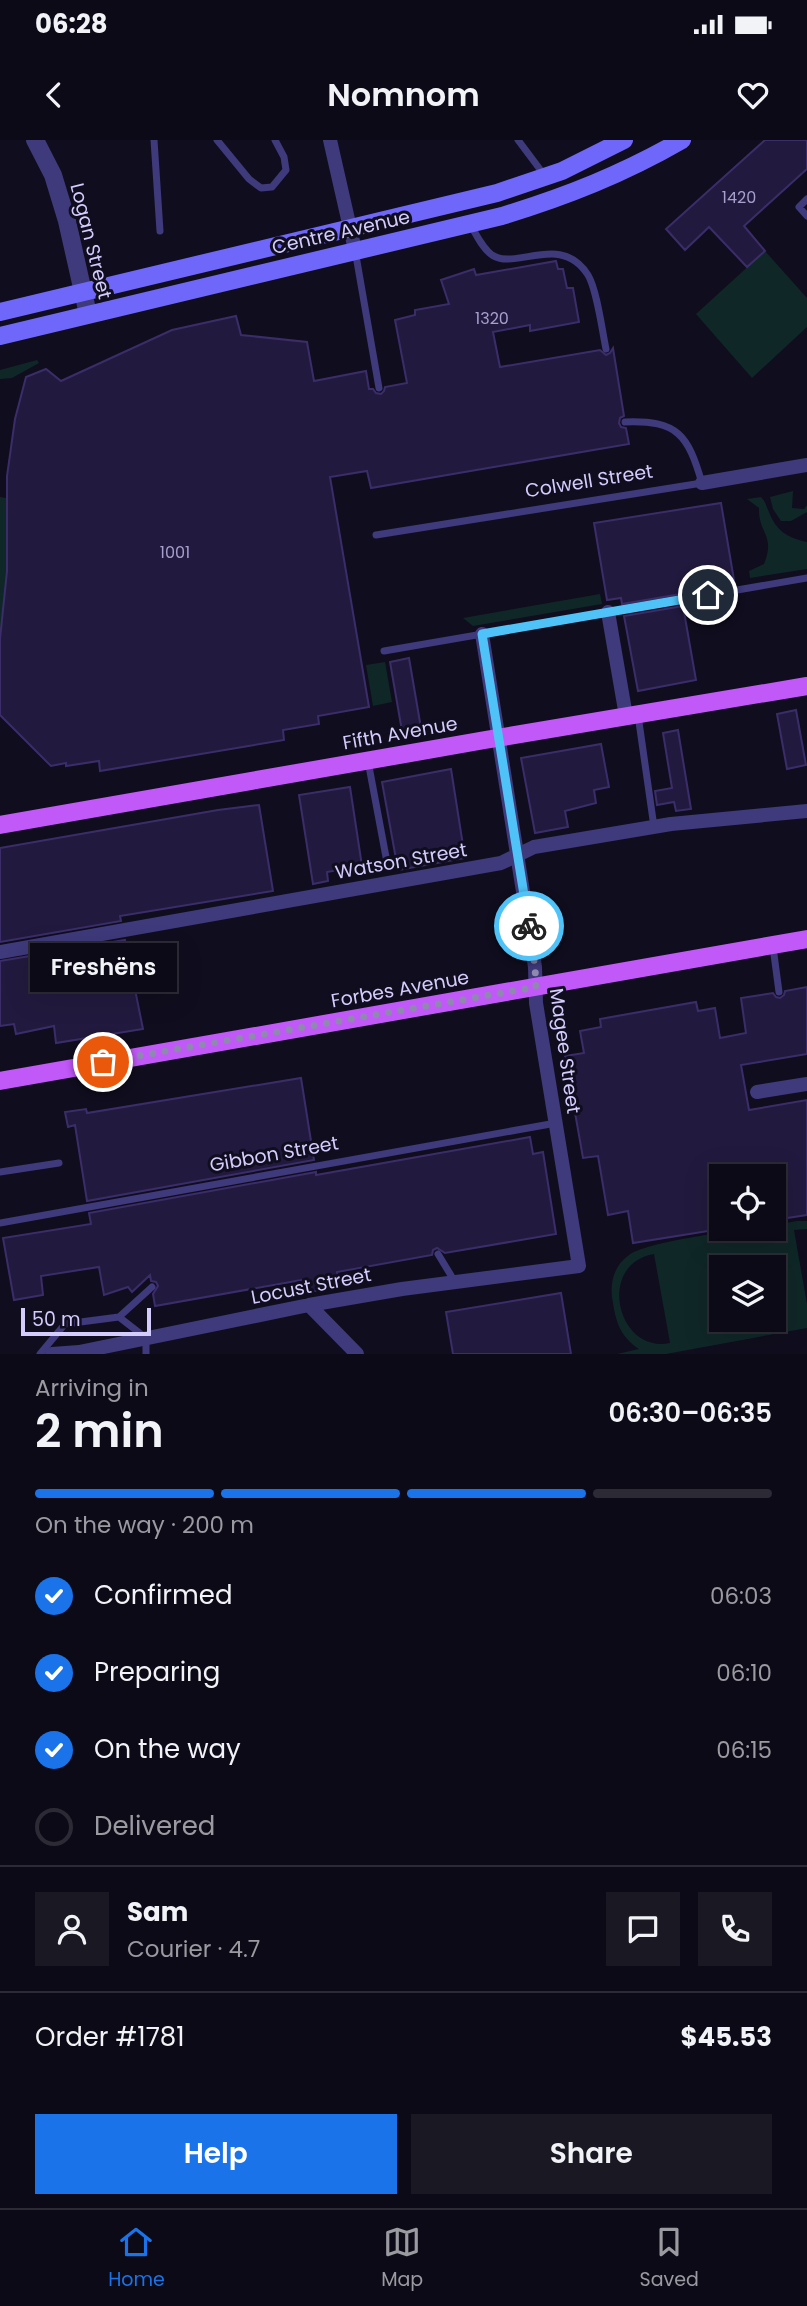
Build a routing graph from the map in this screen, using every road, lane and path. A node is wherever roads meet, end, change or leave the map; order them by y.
1 (35, 140) edge
2 (153, 140) edge
3 (217, 140) edge
4 (275, 140) edge
5 (330, 140) edge
6 (518, 140) edge
7 (624, 140) edge
8 (682, 140) edge
9 (575, 165) junction
10 (546, 177) junction
11 (526, 183) junction
12 (586, 187) junction
13 (807, 199) edge
14 (533, 206) junction
15 (807, 216) edge
16 (470, 223) junction
17 (351, 229) junction
18 (160, 231) dead end
19 (355, 250) junction
20 (84, 293) junction
21 (0, 312) edge
22 (88, 314) junction
23 (0, 336) edge
24 (606, 349) dead end
25 (379, 388) dead end
26 (625, 422) dead end
27 (807, 465) edge
28 (702, 483) junction
29 (376, 535) dead end
30 (807, 578) edge
31 (608, 612) junction
32 (482, 634) junction
33 (384, 651) dead end
34 (807, 686) edge
35 (632, 715) junction
36 (499, 737) junction
37 (367, 760) junction
38 (807, 811) edge
39 (0, 825) edge
40 (654, 827) junction
41 (518, 855) junction
42 (386, 857) dead end
43 (807, 939) edge
44 (772, 945) junction
45 (0, 952) edge
46 (536, 987) junction
47 (779, 992) dead end
48 (0, 1081) edge
49 (807, 1084) edge
50 (757, 1092) dead end
51 (556, 1123) junction
52 (59, 1163) dead end
53 (0, 1172) edge
54 (0, 1223) edge
55 (438, 1254) dead end
56 (579, 1266) joint
57 (455, 1282) junction
58 (152, 1287) dead end
59 (309, 1305) junction
60 (119, 1317) junction
61 (146, 1338) junction
62 (40, 1354) edge
63 (52, 1354) edge
64 (146, 1354) edge
65 (358, 1354) edge

1 - 20 street, Logan Street
2 - 18 lane
3 - 4 lane
5 - 17 street
6 - 10 lane
7 - 9 main road, Centre Avenue
8 - 12 main road, Centre Avenue
9 - 10 main road, Centre Avenue
9 - 12 lane
10 - 11 main road, Centre Avenue
11 - 14 lane
11 - 17 main road, Centre Avenue
12 - 14 main road, Centre Avenue
13 - 15 lane
14 - 16 main road, Centre Avenue
16 - 19 main road, Centre Avenue
16 - 24 lane
17 - 19 street
17 - 20 main road, Centre Avenue
19 - 22 main road, Centre Avenue
19 - 25 lane
20 - 21 main road, Centre Avenue
20 - 22 street, Logan Street
22 - 23 main road, Centre Avenue
26 - 28 lane
27 - 28 street, Colwell Street
28 - 29 lane, Colwell Street
30 - 31 lane
31 - 32 lane
31 - 35 street
32 - 33 lane
32 - 36 street, Magee Street
34 - 35 main road, Fifth Avenue
35 - 36 main road, Fifth Avenue
35 - 40 lane
36 - 37 main road, Fifth Avenue
36 - 41 street, Magee Street
37 - 39 main road, Fifth Avenue
37 - 42 lane
38 - 40 street, Watson Street
40 - 41 street, Watson Street
41 - 45 street, Watson Street
41 - 46 street, Magee Street
43 - 44 main road, Forbes Avenue
44 - 46 main road, Forbes Avenue
44 - 47 lane
46 - 48 main road, Forbes Avenue
46 - 51 street, Magee Street
49 - 50 street
51 - 54 lane, Gibbon Street
51 - 56 street, Magee Street
52 - 53 lane
55 - 57 lane
56 - 57 street, Locust Street
57 - 59 street, Locust Street
58 - 60 lane
59 - 61 street, Locust Street
59 - 65 street
60 - 61 lane
60 - 62 lane
61 - 63 street, Locust Street
61 - 64 lane

